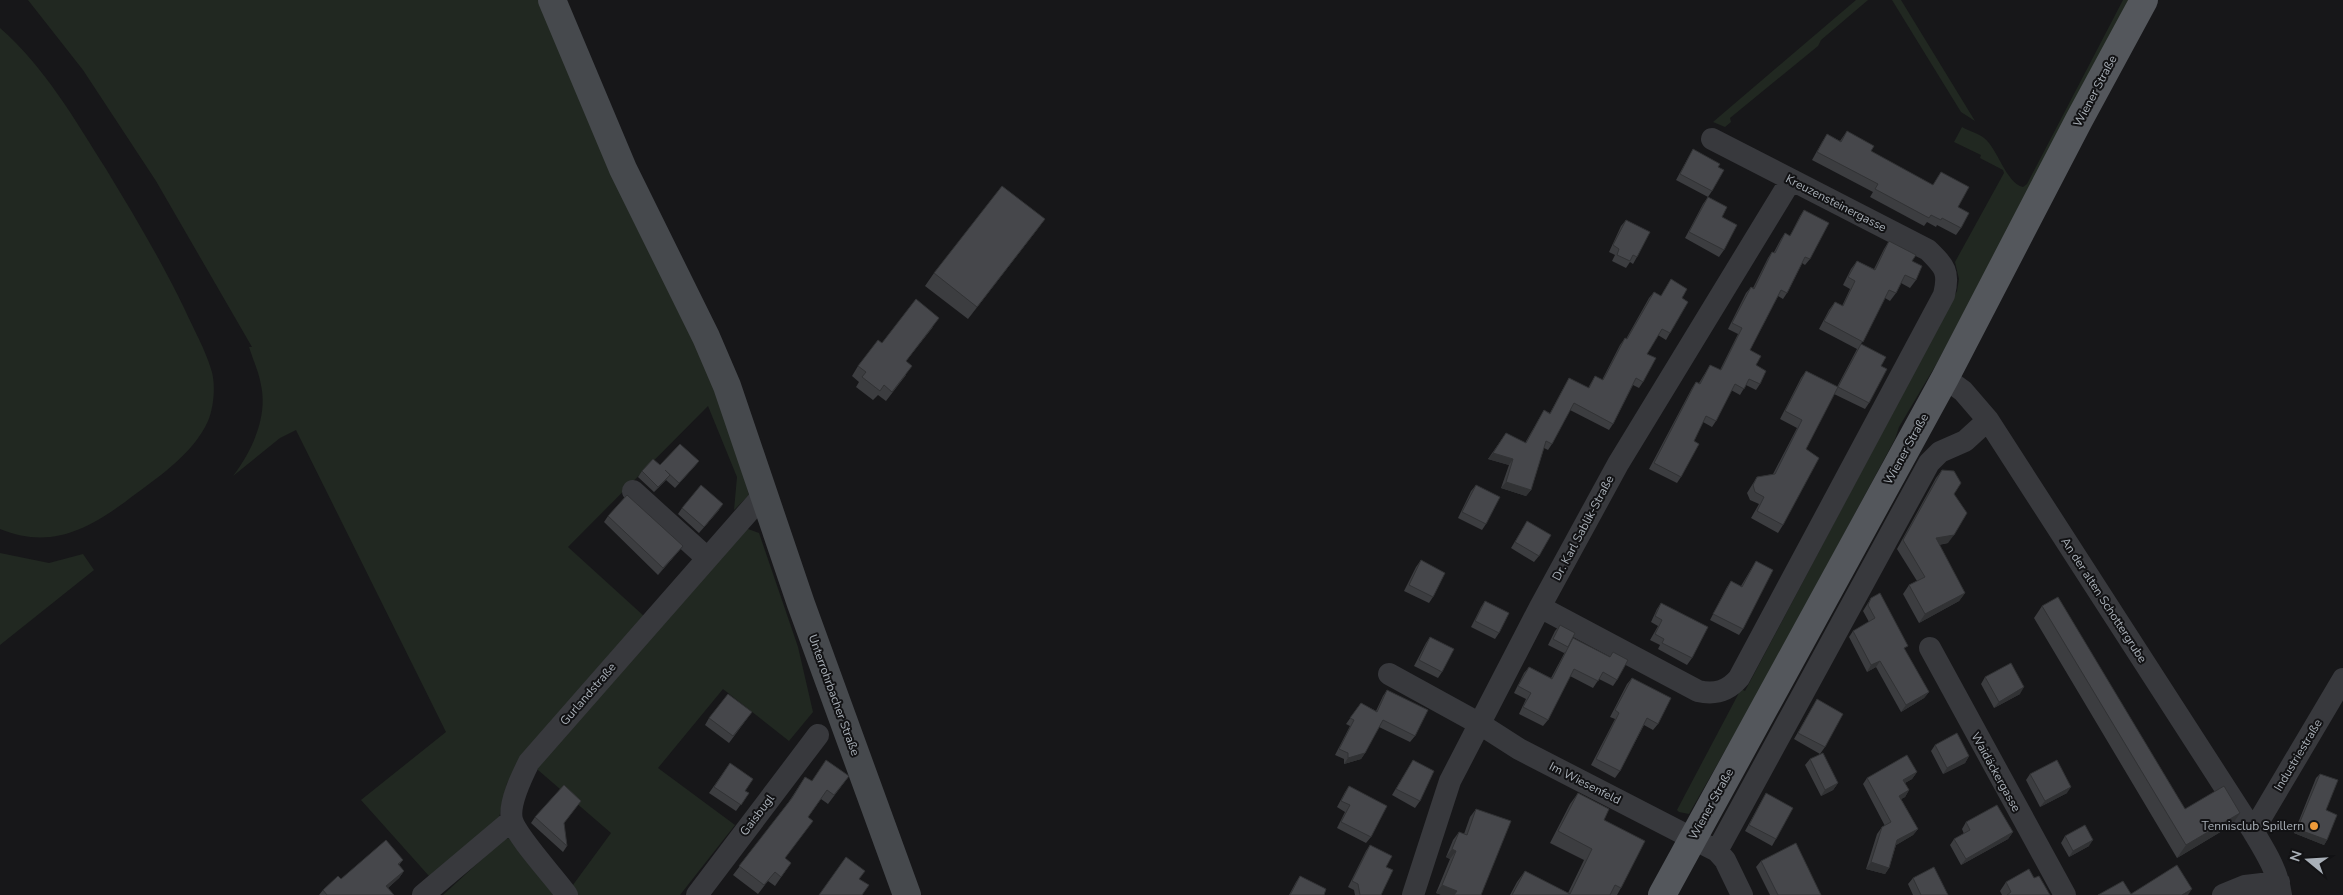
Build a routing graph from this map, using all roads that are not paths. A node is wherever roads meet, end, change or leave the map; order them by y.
1 (552, 0) edge
2 (2144, 0) edge
3 (1712, 139) dead end
4 (1791, 180) junction
5 (1945, 378) junction
6 (1988, 420) junction
7 (633, 491) dead end
8 (764, 494) junction
9 (707, 558) junction
10 (1540, 607) junction
11 (1930, 648) dead end
12 (1389, 674) dead end
13 (2343, 680) edge
14 (1480, 724) junction
15 (818, 735) dead end
16 (512, 820) junction
17 (2253, 831) junction
18 (1692, 839) junction
19 (1717, 851) junction
20 (2280, 888) edge
21 (423, 895) edge
22 (567, 895) edge
23 (697, 895) edge
24 (907, 895) edge
25 (1413, 895) edge
26 (1662, 895) edge
27 (1742, 895) edge
28 (2065, 895) edge
29 (2223, 895) edge

1 - 8 main road, Unterrohrbacher Straße
2 - 5 main road, Wiener Straße
3 - 4 street, Kreuzensteinergasse
4 - 10 street, Dr. Karl Sablik-Straße
4 - 10 street, Kreuzensteinergasse
5 - 6 street, An der alten Schottergrube
5 - 18 main road, Wiener Straße
6 - 17 street, An der alten Schottergrube
6 - 19 street
7 - 9 street
8 - 9 street, Gurlandstraße
8 - 24 main road, Unterrohrbacher Straße
9 - 16 street, Gurlandstraße
10 - 14 street, Dr. Karl Sablik-Straße
11 - 28 street, Waidäckergasse
12 - 14 street, Im Wiesenfeld
13 - 17 street, Industriestraße
14 - 18 street, Im Wiesenfeld
14 - 25 street, Dr. Karl Sablik-Straße
15 - 23 street, Gaisbugl
16 - 21 street
16 - 22 street
17 - 20 street, An der alten Schottergrube
18 - 19 street, Im Wiesenfeld
18 - 26 main road, Wiener Straße
19 - 27 street
20 - 29 street

